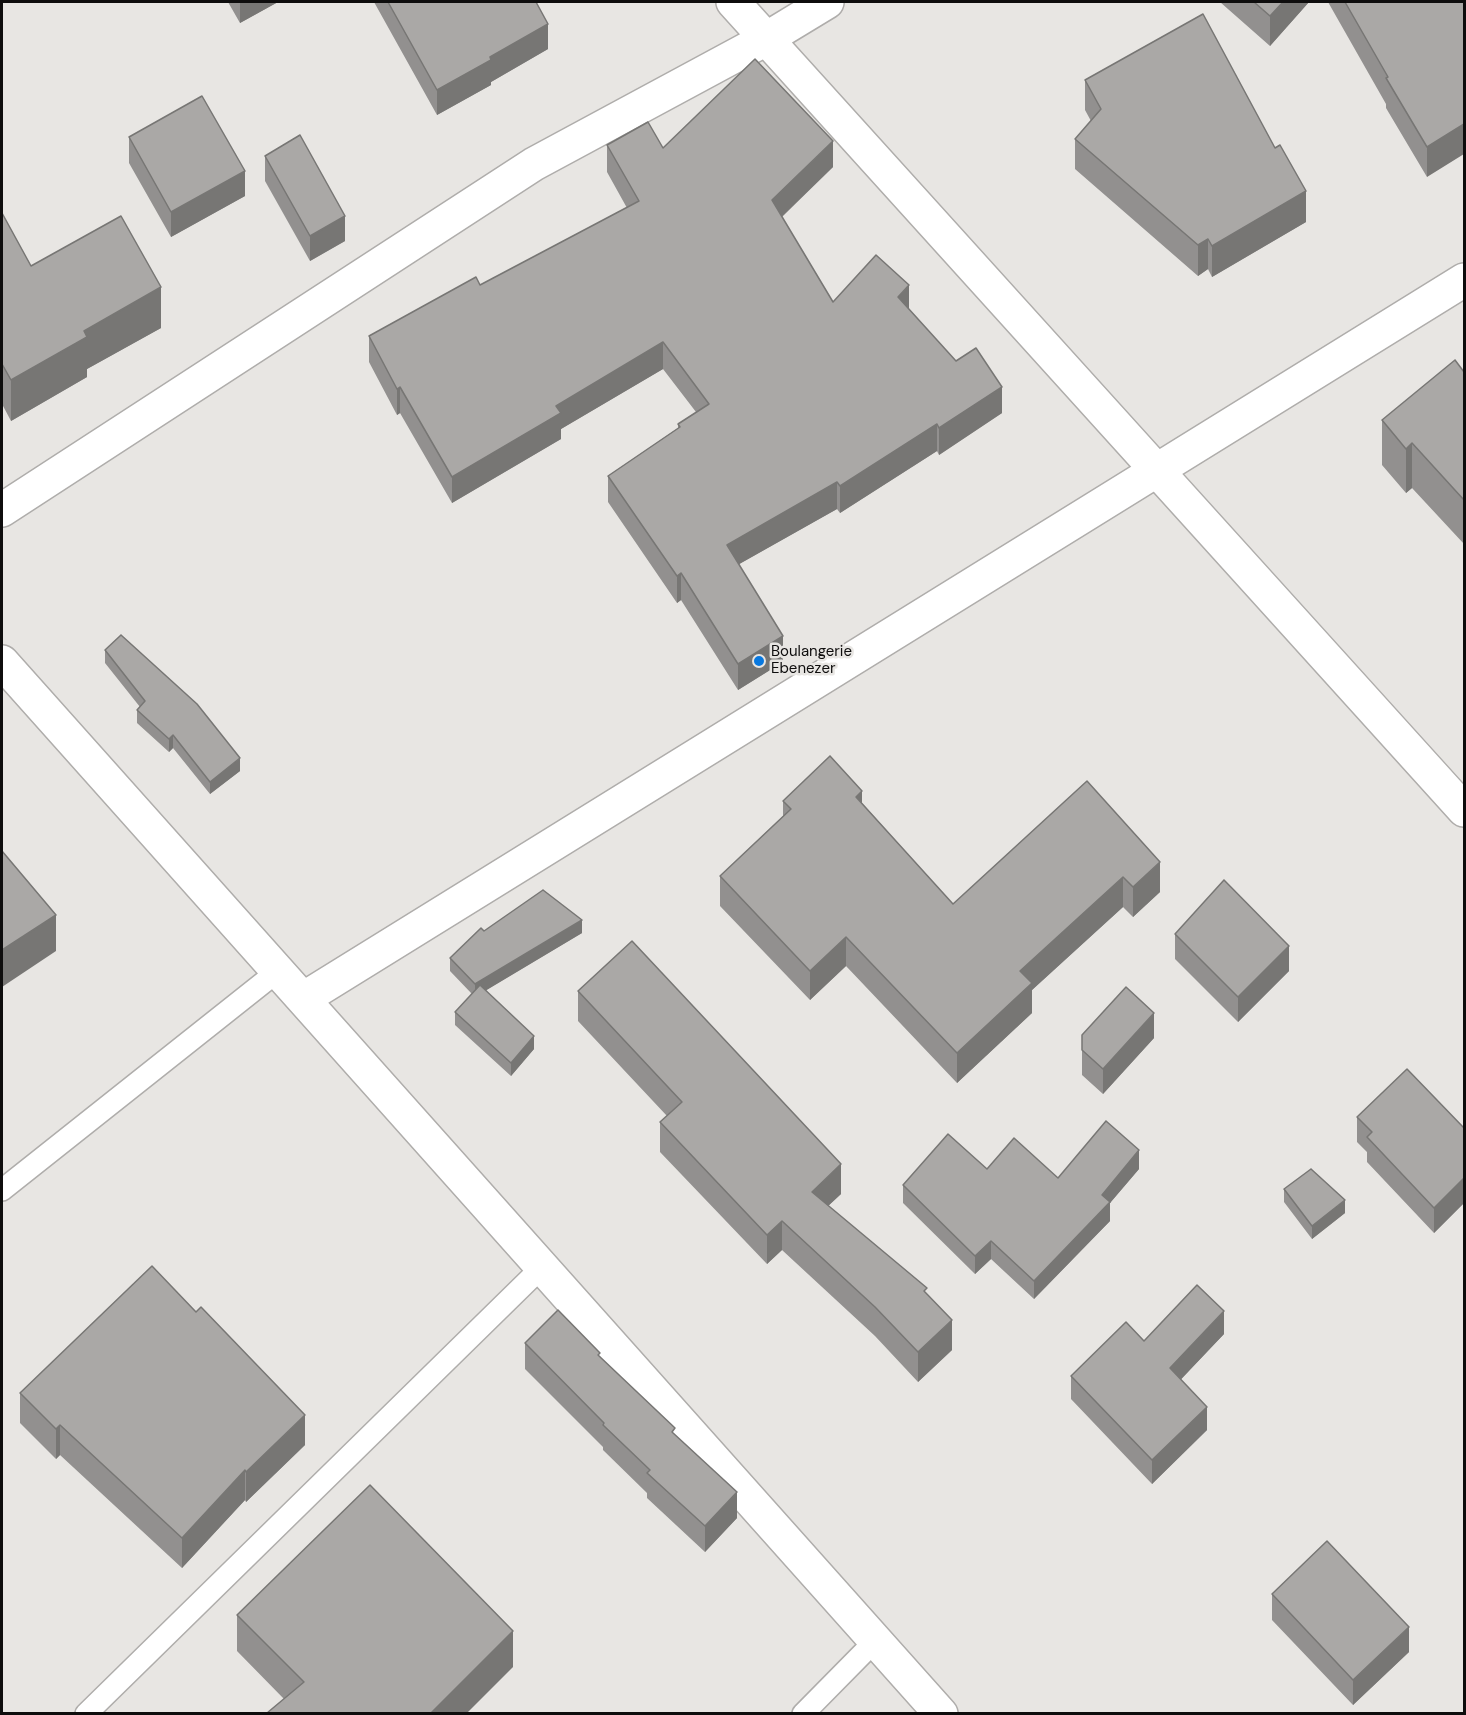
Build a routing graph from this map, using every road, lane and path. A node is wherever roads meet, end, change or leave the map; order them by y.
1 (733, 2) edge
2 (827, 2) edge
3 (766, 39) junction
4 (1464, 280) edge
5 (1156, 472) junction
6 (2, 510) edge
7 (2, 662) edge
8 (1464, 810) edge
9 (278, 972) junction
10 (303, 999) junction
11 (2, 1190) edge
12 (542, 1267) junction
13 (875, 1641) junction
14 (86, 1713) edge
15 (803, 1713) edge
16 (941, 1713) edge

1 - 3 street
2 - 3 street
3 - 5 street
3 - 6 street
4 - 5 street
5 - 8 street
5 - 10 street
7 - 9 street
9 - 10 street
9 - 11 lane
10 - 12 street
12 - 13 street
12 - 14 lane
13 - 15 lane
13 - 16 street

